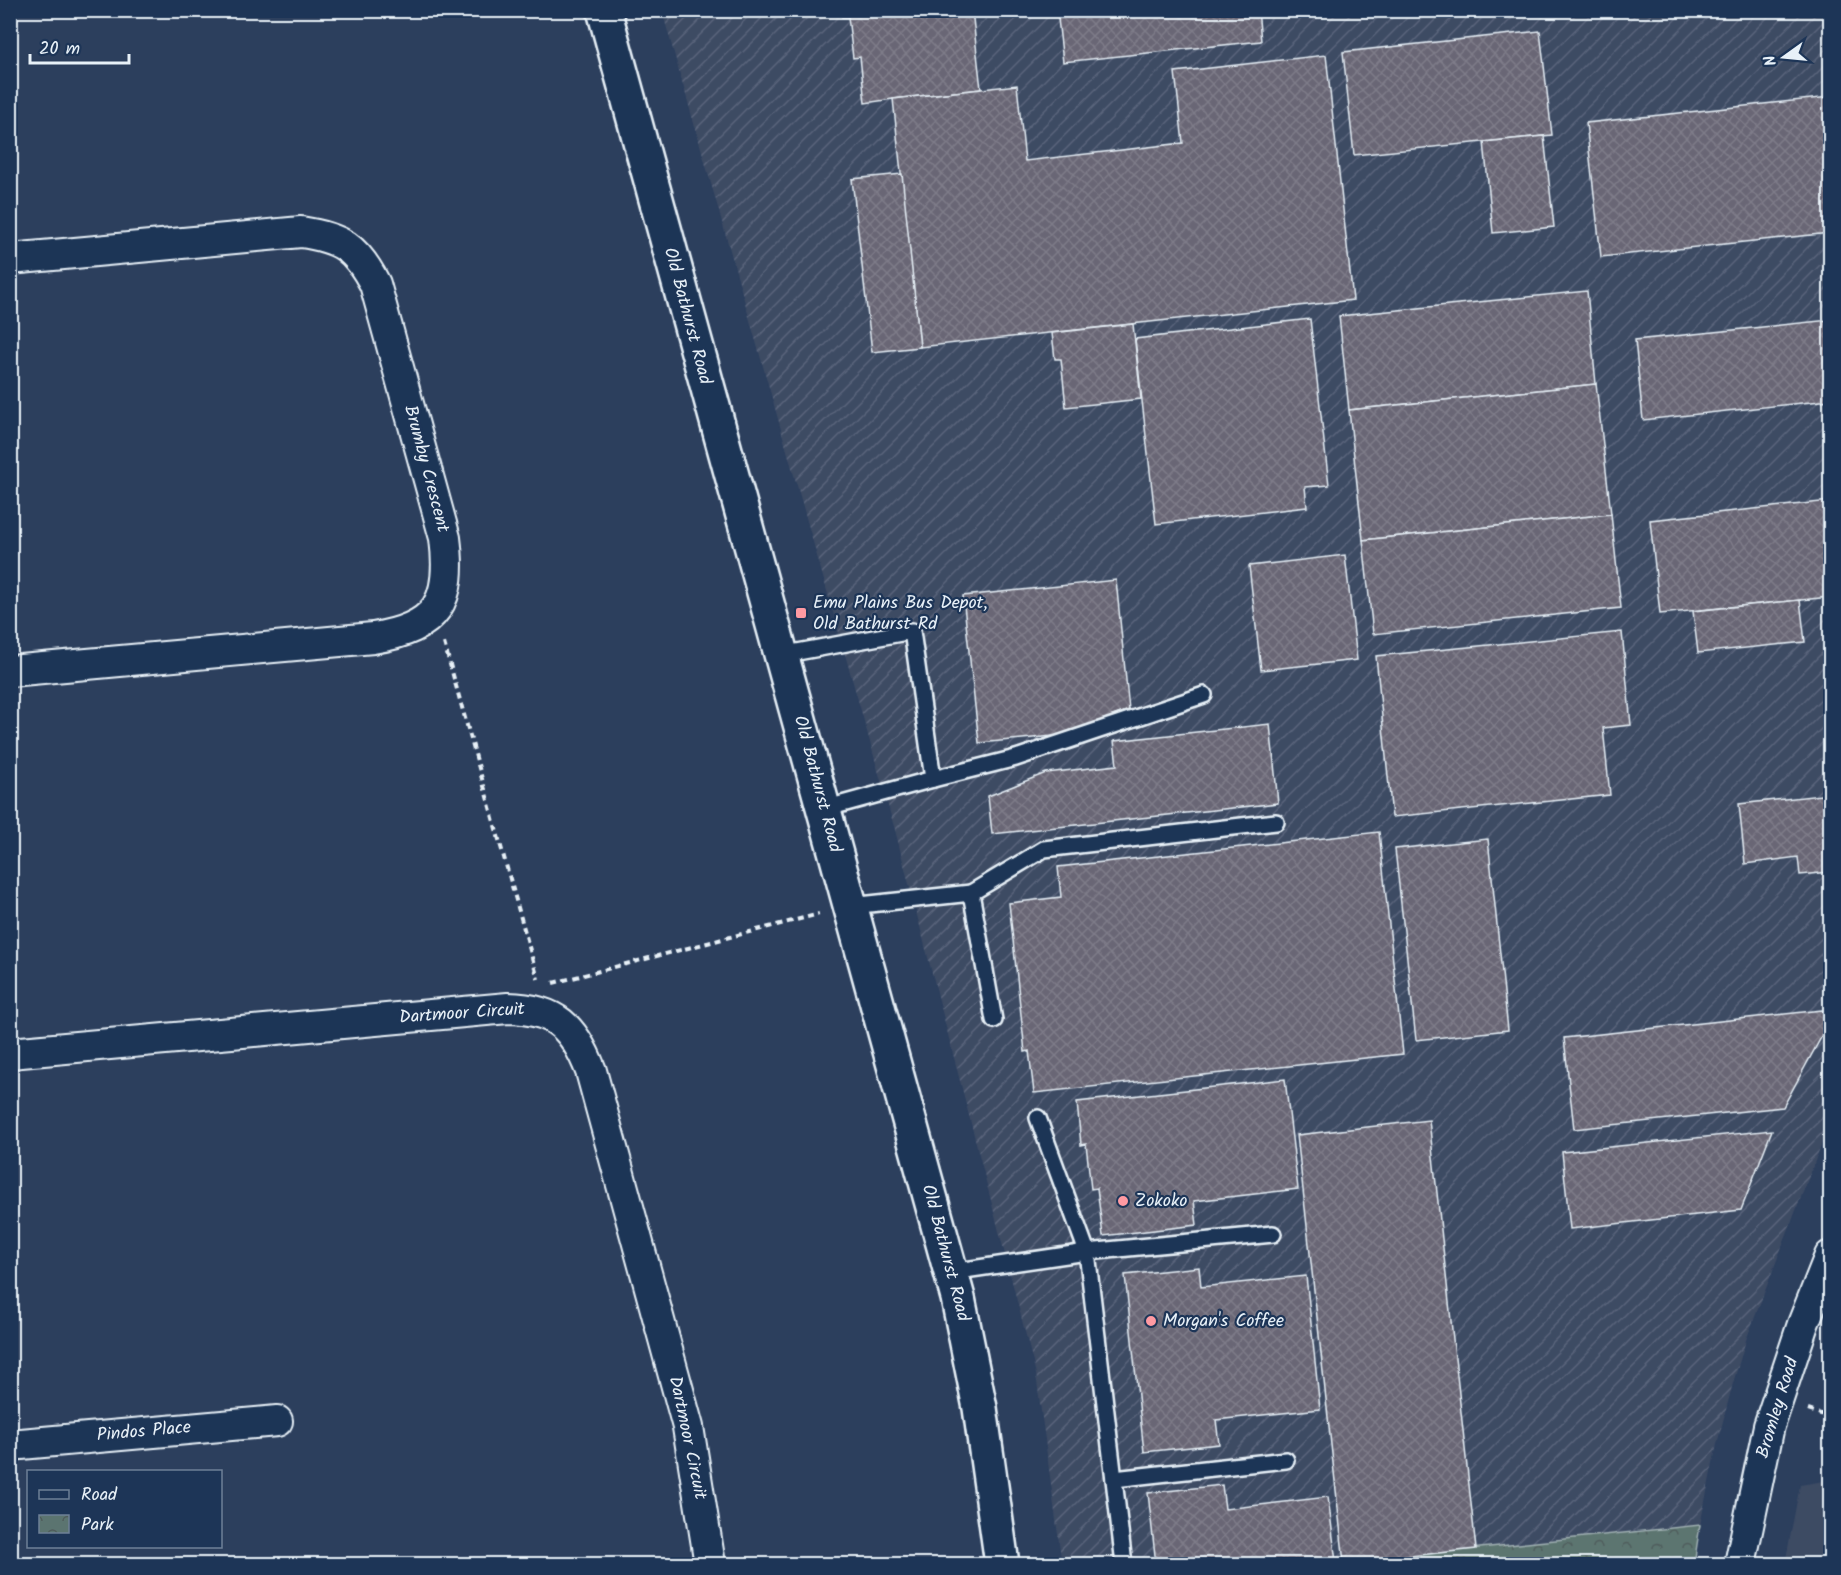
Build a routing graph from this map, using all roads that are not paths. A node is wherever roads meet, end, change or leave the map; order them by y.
1 (604, 10) edge
2 (10, 259) edge
3 (782, 656) junction
4 (10, 671) edge
5 (1204, 695) dead end
6 (933, 779) junction
7 (824, 809) junction
8 (1276, 822) dead end
9 (971, 893) junction
10 (851, 906) junction
11 (994, 1020) dead end
12 (10, 1053) edge
13 (1038, 1118) dead end
14 (1273, 1234) dead end
15 (1087, 1252) junction
16 (1830, 1256) edge
17 (951, 1272) junction
18 (277, 1421) dead end
19 (10, 1445) edge
20 (1286, 1460) dead end
21 (1114, 1479) junction
22 (710, 1564) edge
23 (1002, 1564) edge
24 (1124, 1564) edge
25 (1740, 1564) edge

1 - 3 main road, Old Bathurst Road
2 - 4 street, Brumby Crescent
3 - 6 lane
3 - 7 main road, Old Bathurst Road
5 - 6 lane
6 - 7 lane
7 - 10 main road, Old Bathurst Road
8 - 9 lane
9 - 10 lane
9 - 11 lane
10 - 17 main road, Old Bathurst Road
12 - 22 street, Dartmoor Circuit
13 - 15 lane
14 - 15 lane
15 - 17 lane
15 - 21 lane
16 - 25 street, Bromley Road
17 - 23 main road, Old Bathurst Road
18 - 19 street, Pindos Place
20 - 21 lane
21 - 24 lane

